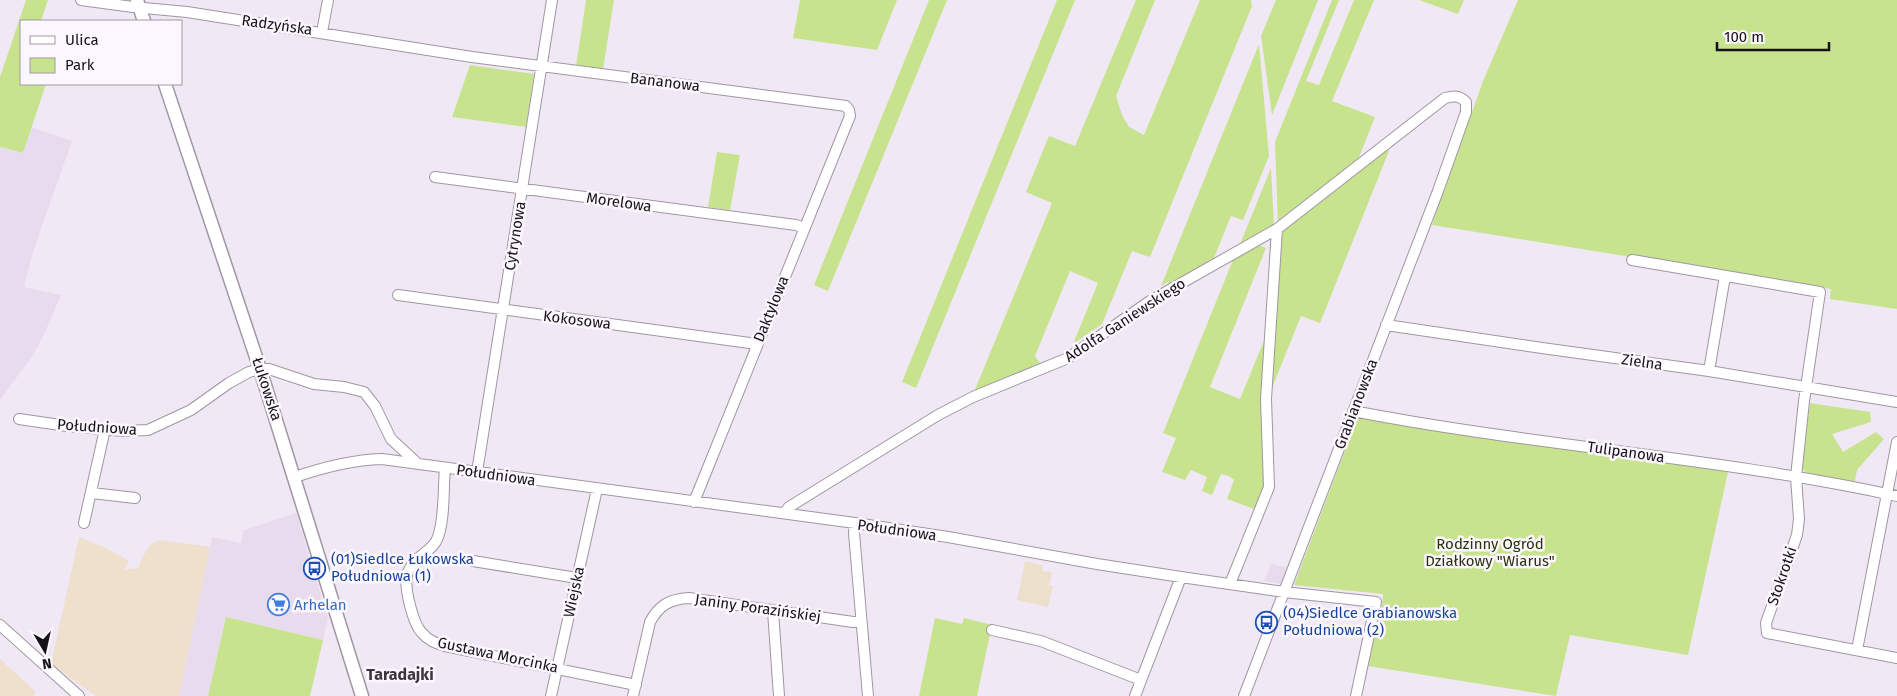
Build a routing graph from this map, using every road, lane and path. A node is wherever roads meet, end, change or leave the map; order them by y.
1 (81, 0) edge
2 (328, 0) edge
3 (552, 0) edge
4 (138, 4) edge
5 (144, 20) edge
6 (322, 32) junction
7 (472, 57) joint
8 (542, 66) junction
9 (165, 85) edge
10 (1466, 112) joint
11 (850, 116) joint
12 (435, 177) dead end
13 (523, 189) junction
14 (804, 228) junction
15 (1277, 229) junction
16 (1632, 260) dead end
17 (1725, 276) junction
18 (398, 295) dead end
19 (503, 310) junction
20 (1386, 325) junction
21 (756, 344) junction
22 (260, 369) junction
23 (1709, 371) junction
24 (1806, 387) junction
25 (1897, 402) edge
26 (1353, 411) junction
27 (20, 419) dead end
28 (105, 429) junction
29 (1897, 442) edge
30 (418, 464) junction
31 (445, 468) junction
32 (477, 472) junction
33 (295, 477) junction
34 (1796, 477) junction
35 (597, 489) junction
36 (92, 493) junction
37 (1892, 495) edge
38 (135, 498) dead end
39 (694, 502) junction
40 (784, 513) junction
41 (84, 523) dead end
42 (855, 523) junction
43 (473, 561) dead end
44 (1181, 577) junction
45 (577, 578) junction
46 (1230, 584) junction
47 (1284, 592) junction
48 (773, 611) junction
49 (861, 622) junction
50 (0, 625) edge
51 (992, 630) dead end
52 (1857, 650) junction
53 (1897, 658) edge
54 (558, 668) junction
55 (1141, 680) junction
56 (636, 685) junction
57 (79, 696) edge
58 (362, 696) edge
59 (552, 696) edge
60 (634, 696) edge
61 (779, 696) edge
62 (868, 696) edge
63 (1135, 696) edge
64 (1244, 696) edge
65 (1356, 696) edge

1 - 4 street, Radzyńska
2 - 6 street
3 - 8 street, Cytrynowa
4 - 5 main road
4 - 6 street, Radzyńska
6 - 7 street, Radzyńska
7 - 8 street, Bananowa
8 - 11 street, Bananowa
8 - 13 street, Cytrynowa
9 - 22 main road, Łukowska
10 - 15 street, Adolfa Ganiewskiego
10 - 20 street, Grabianowska
11 - 14 street, Daktylowa
12 - 13 street, Morelowa
13 - 14 street, Morelowa
13 - 19 street, Cytrynowa
14 - 21 street, Daktylowa
15 - 40 street, Adolfa Ganiewskiego
15 - 46 street
16 - 17 street
17 - 23 street
17 - 24 street, Stokrotki
18 - 19 street, Kokosowa
19 - 21 street, Kokosowa
19 - 32 street, Cytrynowa
20 - 23 street, Zielna
20 - 26 street, Grabianowska
21 - 39 street, Daktylowa
22 - 28 street, Południowa
22 - 30 street
22 - 33 main road, Łukowska
23 - 24 street, Zielna
24 - 25 street, Zielna
24 - 34 street, Stokrotki
26 - 34 street, Tulipanowa
26 - 47 street, Grabianowska
27 - 28 street, Południowa
28 - 36 street
29 - 37 street
30 - 31 street, Południowa
30 - 33 street, Południowa
31 - 32 street, Południowa
31 - 54 street, Gustawa Morcinka
32 - 35 street, Południowa
33 - 58 main road, Łukowska
34 - 37 street, Tulipanowa
34 - 52 street, Stokrotki
35 - 39 street, Południowa
35 - 45 street, Wiejska
36 - 38 street
36 - 41 street
37 - 52 street
39 - 40 street, Południowa
40 - 42 street, Południowa
42 - 44 street, Południowa
42 - 49 street
43 - 45 street
44 - 46 street, Południowa
44 - 55 street
45 - 54 street, Wiejska
46 - 47 street, Południowa
47 - 64 street, Grabianowska
47 - 65 street, Południowa
48 - 49 street, Janiny Porazińskiej
48 - 56 street, Janiny Porazińskiej
48 - 61 street
49 - 62 street
50 - 57 street
51 - 55 street
52 - 53 street, Stokrotki
54 - 56 street, Gustawa Morcinka
54 - 59 street, Wiejska
55 - 63 street
56 - 60 street, Janiny Porazińskiej

